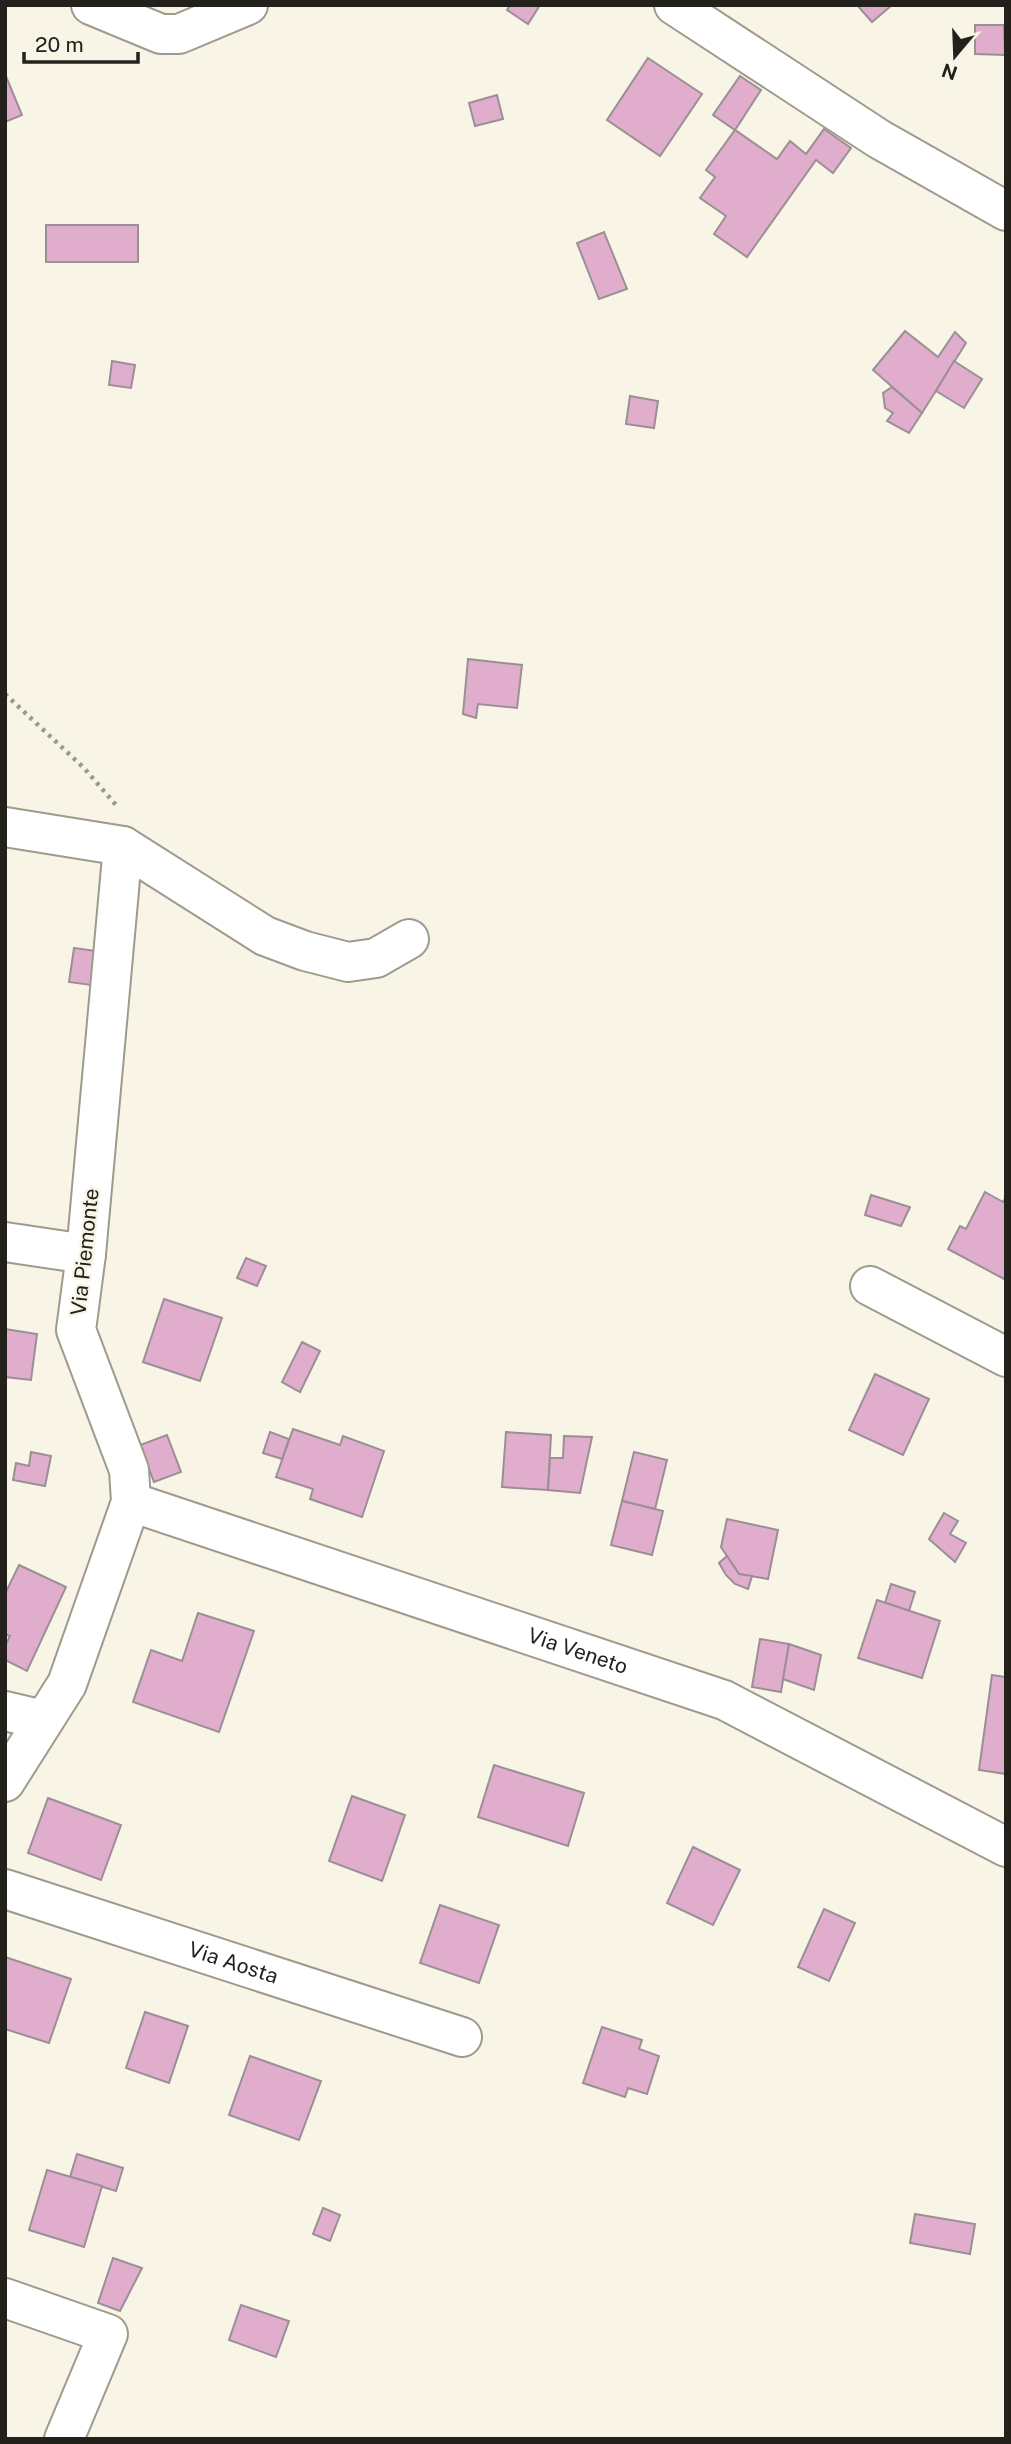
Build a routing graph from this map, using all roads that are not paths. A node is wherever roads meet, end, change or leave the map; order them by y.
1 (90, 5) edge
2 (248, 5) edge
3 (674, 5) edge
4 (1006, 211) edge
5 (5, 827) edge
6 (123, 846) junction
7 (409, 939) dead end
8 (5, 1242) edge
9 (86, 1254) junction
10 (870, 1286) dead end
11 (1006, 1357) edge
12 (131, 1502) junction
13 (5, 1711) edge
14 (43, 1720) junction
15 (5, 1782) edge
16 (1006, 1847) edge
17 (5, 1889) edge
18 (462, 2037) dead end
19 (5, 2298) edge
20 (64, 2439) edge

1 - 2 street
3 - 4 street
5 - 6 street
6 - 7 street
6 - 9 street, Via Piemonte
8 - 9 street
9 - 12 street, Via Piemonte
10 - 11 street
12 - 14 street, Via Piemonte
12 - 16 street, Via Veneto
13 - 14 street
14 - 15 street, Via Piemonte
17 - 18 street, Via Aosta
19 - 20 street

